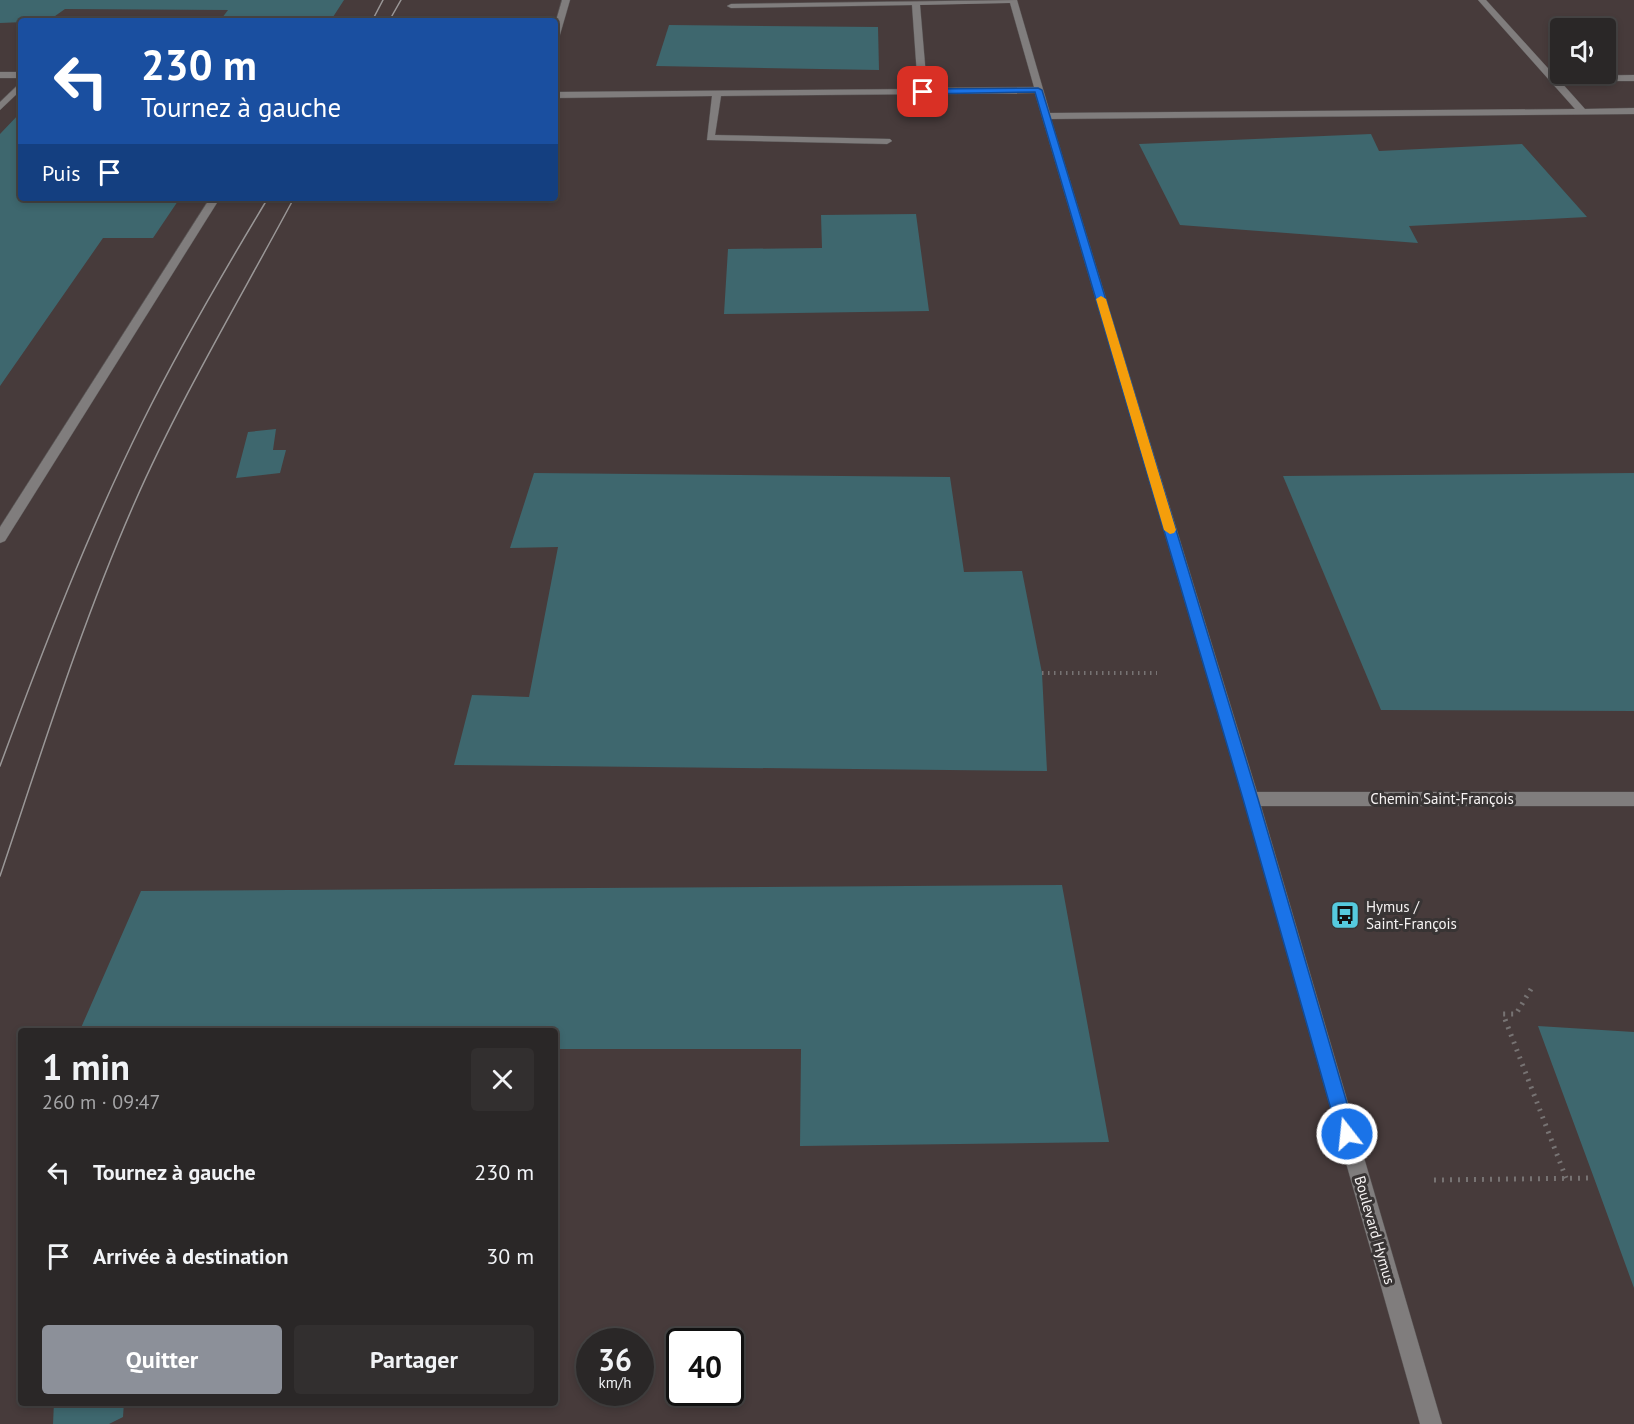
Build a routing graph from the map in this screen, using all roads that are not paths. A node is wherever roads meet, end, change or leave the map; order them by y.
1 (566, 0) edge
2 (1482, 0) edge
3 (1014, 1) edge
4 (916, 3) junction
5 (731, 6) dead end
6 (558, 28) edge
7 (0, 75) edge
8 (18, 75) edge
9 (1550, 75) edge
10 (1616, 78) edge
11 (1634, 78) edge
12 (1558, 84) edge
13 (18, 88) edge
14 (1038, 90) junction
15 (923, 92) junction
16 (717, 93) junction
17 (558, 94) edge
18 (0, 108) edge
19 (1582, 111) junction
20 (1634, 111) edge
21 (1046, 116) junction
22 (887, 141) dead end
23 (213, 201) edge
24 (0, 538) edge
25 (1251, 799) junction
26 (1634, 799) edge
27 (1431, 1424) edge

1 - 6 street
2 - 9 street
3 - 4 street
3 - 14 street, Boulevard Hymus
4 - 5 street
4 - 15 street
7 - 8 street
10 - 11 street
12 - 19 street
13 - 18 street
14 - 15 street
14 - 21 street, Boulevard Hymus
15 - 16 street
16 - 17 street
16 - 22 street
19 - 20 street
19 - 21 street
21 - 25 street, Boulevard Hymus
23 - 24 street
25 - 26 street, Chemin Saint-François
25 - 27 street, Boulevard Hymus

